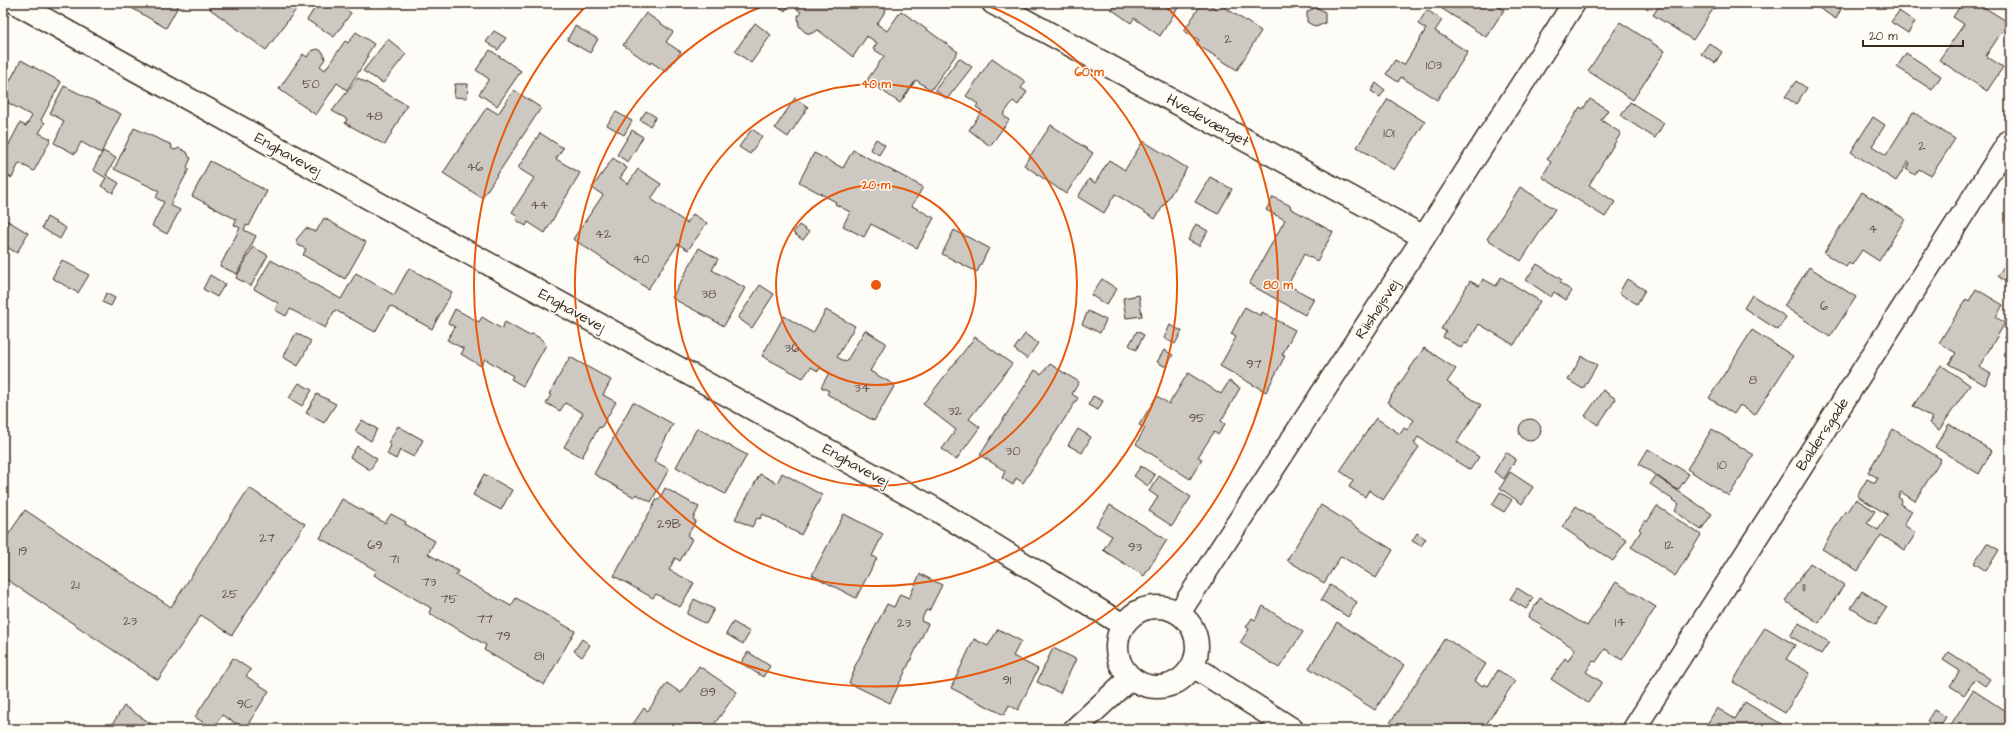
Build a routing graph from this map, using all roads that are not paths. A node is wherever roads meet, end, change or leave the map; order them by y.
1 (16, 3) edge
2 (993, 3) edge
3 (1574, 3) edge
4 (2010, 140) edge
5 (1424, 238) junction
6 (1179, 613) junction
7 (1123, 625) junction
8 (1193, 666) junction
9 (1130, 678) junction
10 (1075, 729) edge
11 (1292, 729) edge
12 (1634, 729) edge

1 - 7 street, Enghavevej
2 - 5 street, Hvedevænget
3 - 5 street, Riishøjsvej
4 - 12 street, Baldersgade
5 - 6 street, Riishøjsvej
6 - 7 street
6 - 8 street
7 - 9 street
8 - 9 street
8 - 11 street
9 - 10 street

